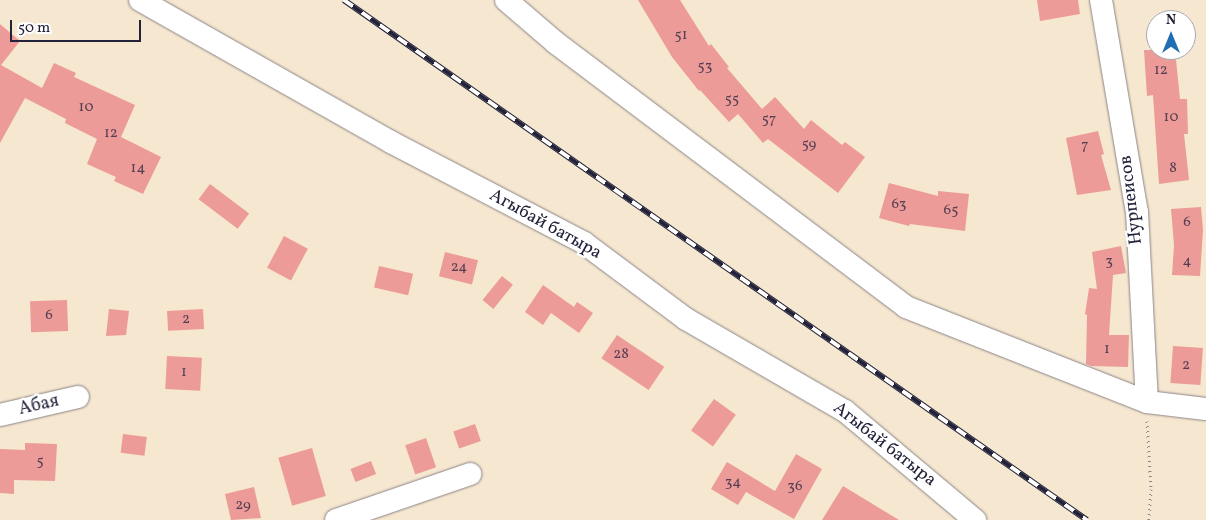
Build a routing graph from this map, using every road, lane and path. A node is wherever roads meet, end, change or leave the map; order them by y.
1 (140, 0) edge
2 (506, 0) edge
3 (1101, 0) edge
4 (78, 397) dead end
5 (1147, 402) junction
6 (1206, 409) edge
7 (0, 415) edge
8 (470, 474) dead end
9 (336, 520) edge
10 (975, 520) edge
11 (1149, 520) edge

1 - 10 street, Агыбай батыра
2 - 5 street
3 - 5 street, Нурпеисов
4 - 7 street, Абая
5 - 6 street
5 - 11 path
8 - 9 street

